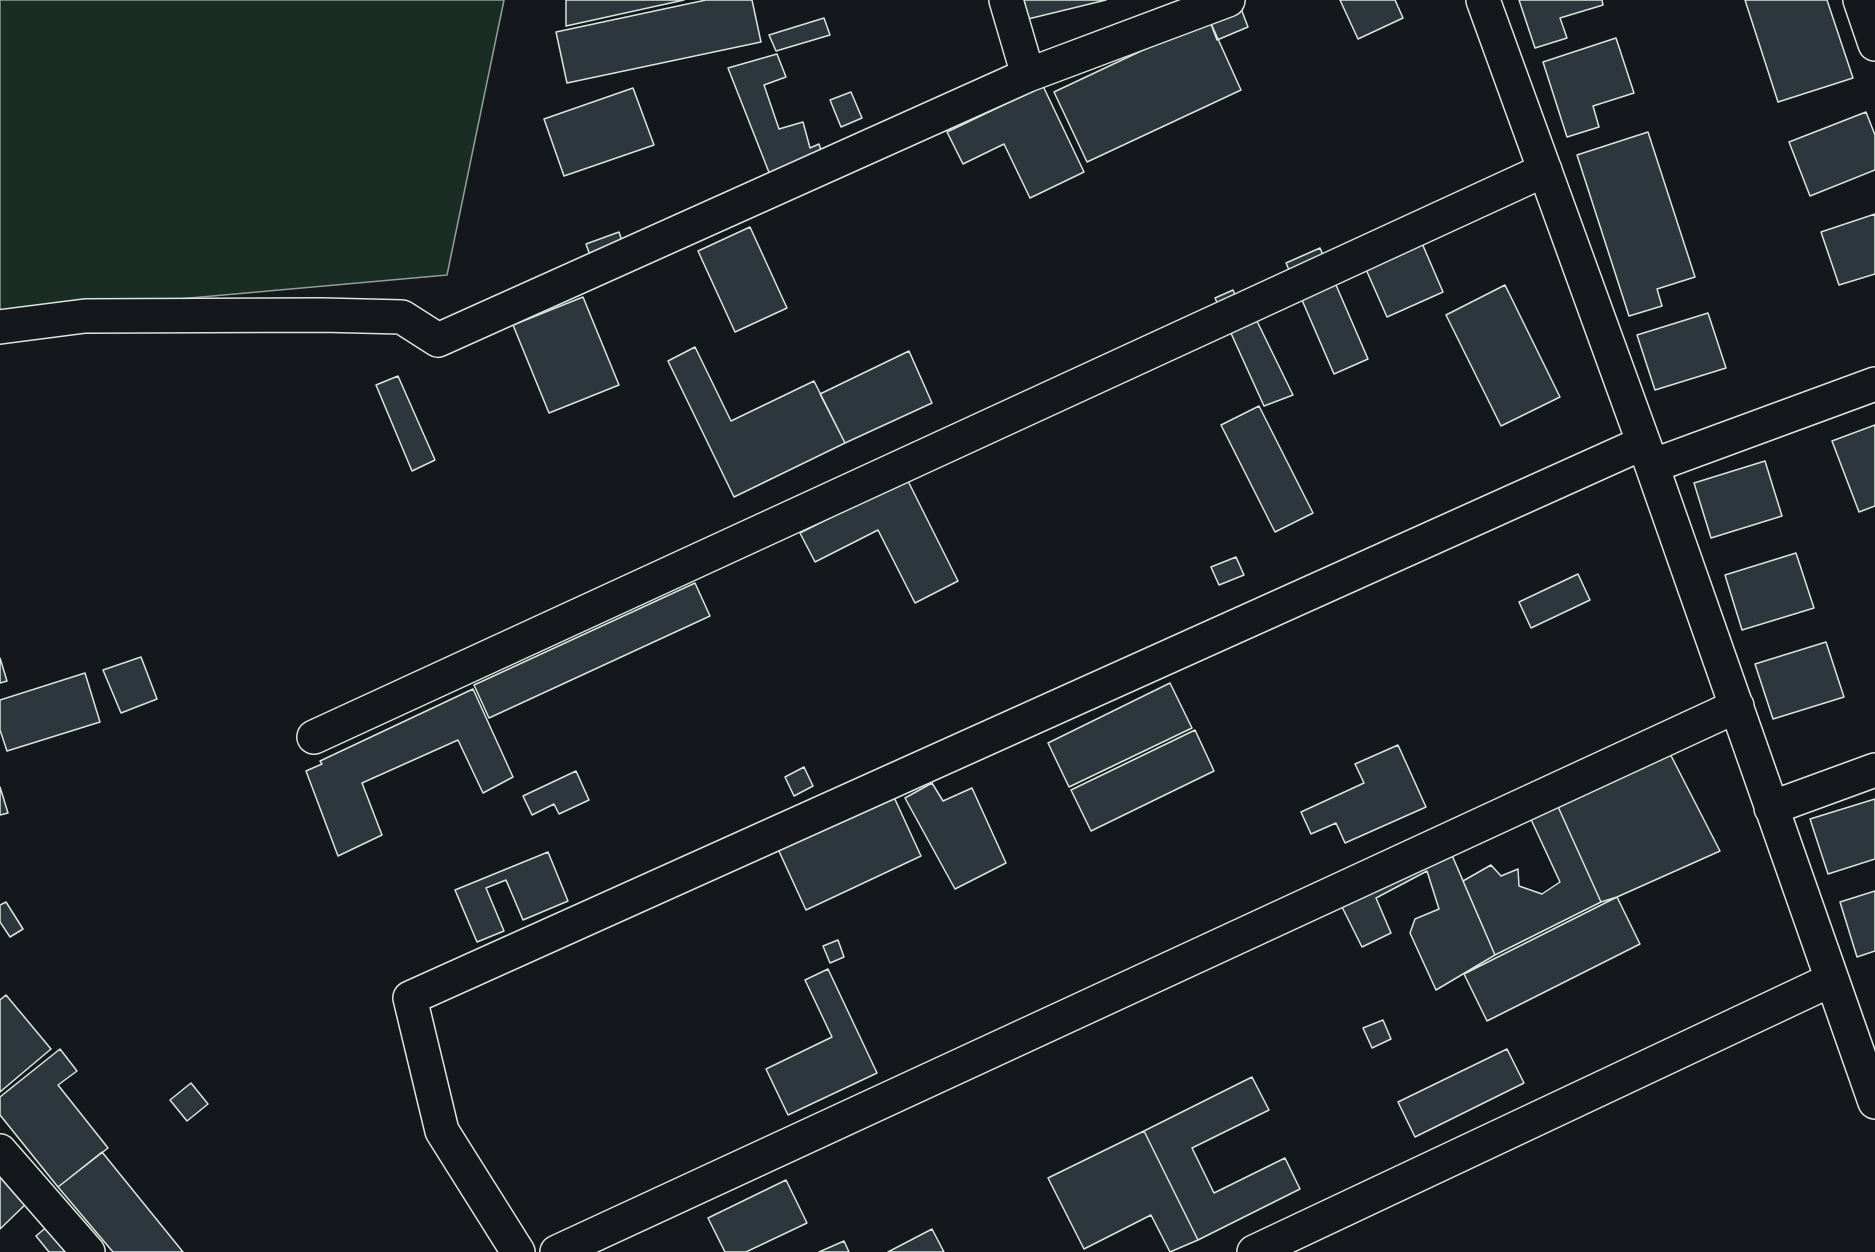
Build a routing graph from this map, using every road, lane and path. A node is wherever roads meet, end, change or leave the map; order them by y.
1 (1006, 0) edge
2 (1228, 0) edge
3 (1483, 0) edge
4 (1860, 0) edge
5 (1875, 44) edge
6 (1028, 75) junction
7 (1545, 170) junction
8 (0, 327) edge
9 (1875, 384) edge
10 (1648, 454) junction
11 (1737, 706) junction
12 (314, 737) dead end
13 (1875, 770) edge
14 (1771, 808) junction
15 (1831, 980) junction
16 (1875, 1102) edge
17 (0, 1151) edge
18 (88, 1252) edge
19 (518, 1252) edge
20 (557, 1252) edge
21 (1254, 1252) edge

1 - 6 street
2 - 6 street
3 - 7 street
4 - 5 street
6 - 8 street
7 - 10 street
7 - 12 street
9 - 10 street
10 - 11 street
10 - 19 street
11 - 14 street
11 - 20 street
13 - 14 street
14 - 15 street
15 - 16 street
15 - 21 street
17 - 18 street

